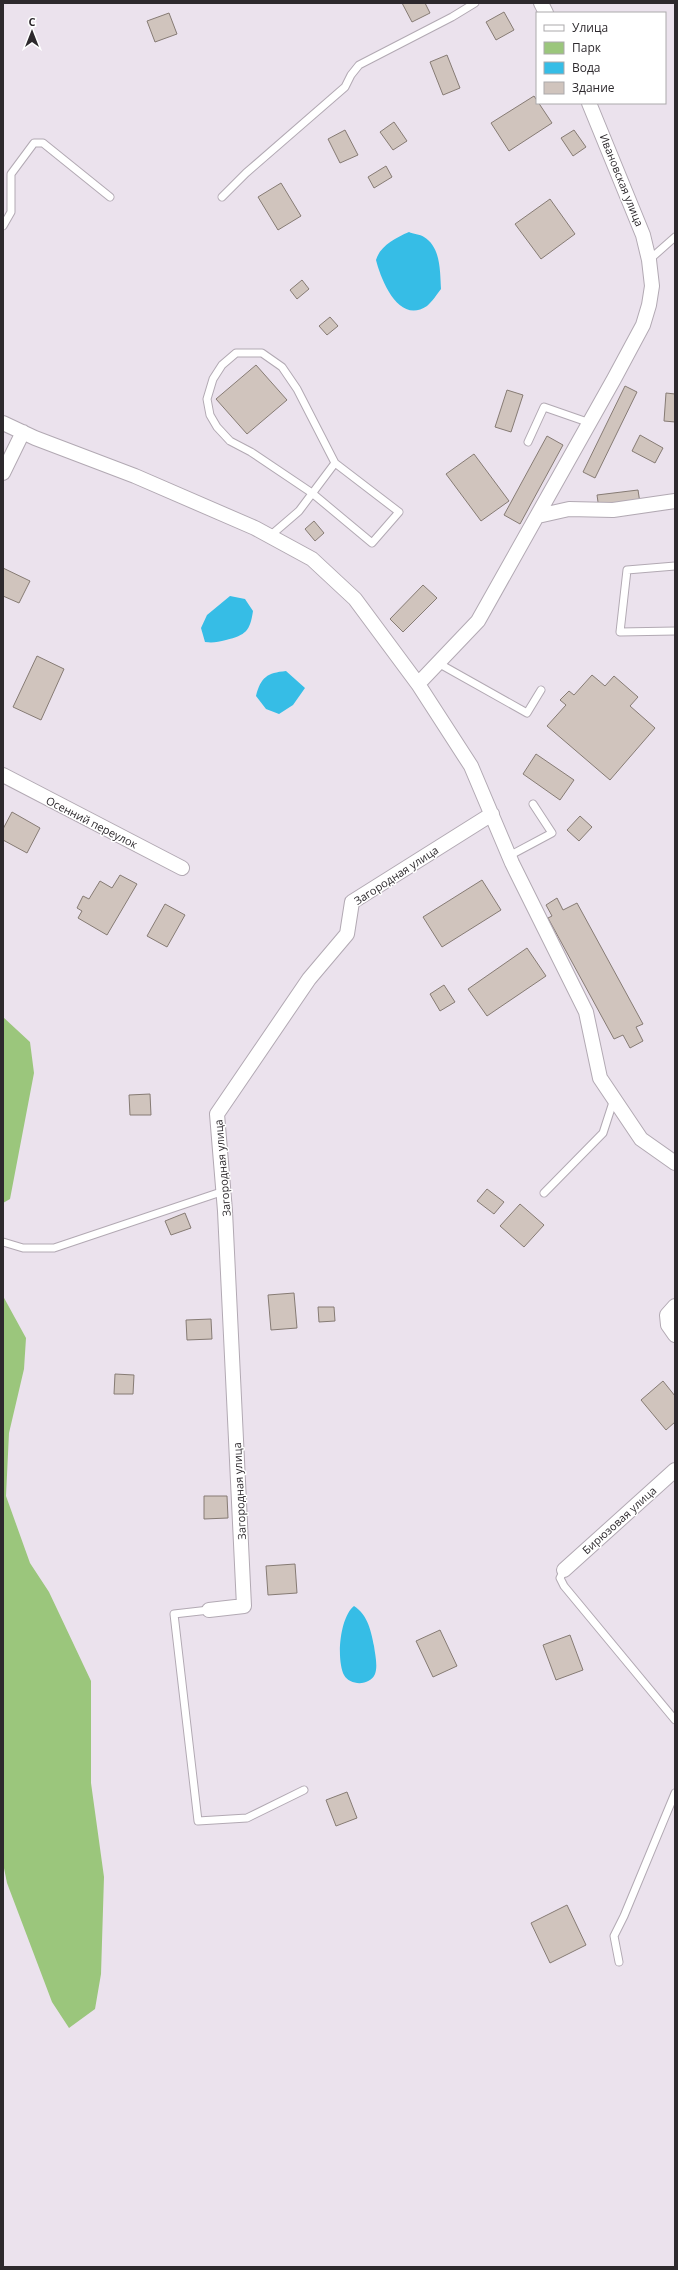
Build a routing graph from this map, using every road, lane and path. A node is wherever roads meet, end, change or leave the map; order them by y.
1 (475, 3) edge
2 (541, 3) edge
3 (546, 12) edge
4 (589, 104) edge
5 (110, 197) dead end
6 (222, 197) dead end
7 (3, 226) edge
8 (675, 236) edge
9 (649, 260) junction
10 (3, 423) edge
11 (590, 423) junction
12 (24, 432) junction
13 (528, 442) dead end
14 (336, 463) junction
15 (3, 473) edge
16 (312, 493) junction
17 (675, 501) edge
18 (538, 516) junction
19 (270, 536) junction
20 (675, 566) edge
21 (675, 631) edge
22 (438, 663) junction
23 (418, 684) junction
24 (541, 690) dead end
25 (3, 775) edge
26 (533, 804) dead end
27 (492, 814) junction
28 (509, 856) junction
29 (182, 868) dead end
30 (614, 1099) junction
31 (674, 1162) edge
32 (224, 1191) junction
33 (544, 1193) dead end
34 (3, 1242) edge
35 (675, 1306) edge
36 (675, 1335) edge
37 (675, 1470) edge
38 (564, 1570) joint
39 (209, 1610) joint
40 (675, 1720) edge
41 (304, 1790) dead end
42 (675, 1793) edge
43 (619, 1962) dead end

1 - 6 lane
2 - 3 street
4 - 9 street, Ивановская улица
5 - 7 lane
8 - 9 lane
9 - 11 street, Ивановская улица
10 - 12 street
11 - 13 lane
11 - 18 street, Ивановская улица
12 - 15 street
12 - 19 street
14 - 16 lane
14 - 16 lane
14 - 16 lane
16 - 19 lane
17 - 18 street
18 - 22 street, Ивановская улица
19 - 23 street
20 - 21 lane
22 - 23 street, Ивановская улица
22 - 24 lane
23 - 27 street
25 - 29 street, Осенний переулок
26 - 28 lane
27 - 28 street
27 - 32 street, Загородная улица
28 - 30 street
30 - 31 street
30 - 33 lane
32 - 34 lane
32 - 39 street, Загородная улица
35 - 36 street
37 - 38 street, Бирюзовая улица
38 - 40 lane
39 - 41 lane
42 - 43 lane

